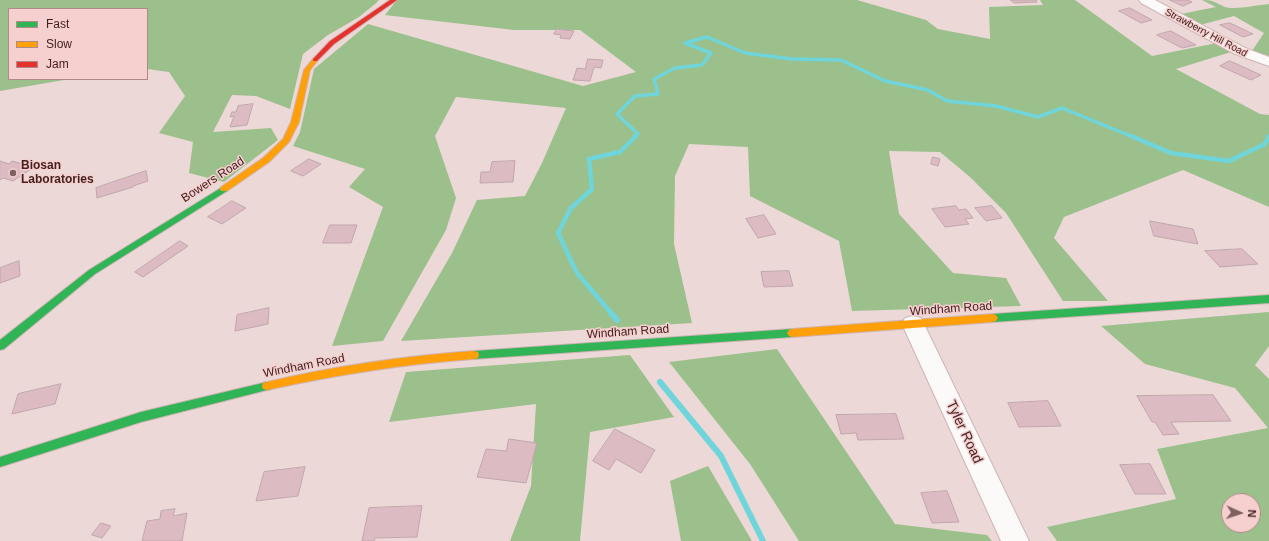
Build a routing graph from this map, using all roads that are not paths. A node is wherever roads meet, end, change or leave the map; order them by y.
1 (394, 0) edge
2 (1145, 0) edge
3 (1269, 62) edge
4 (1269, 299) edge
5 (913, 324) junction
6 (0, 346) edge
7 (0, 462) edge
8 (1015, 541) edge

1 - 6 street, Bowers Road
2 - 3 street, Strawberry Hill Road
4 - 5 street, Windham Road
5 - 7 street, Windham Road
5 - 8 street, Tyler Road

